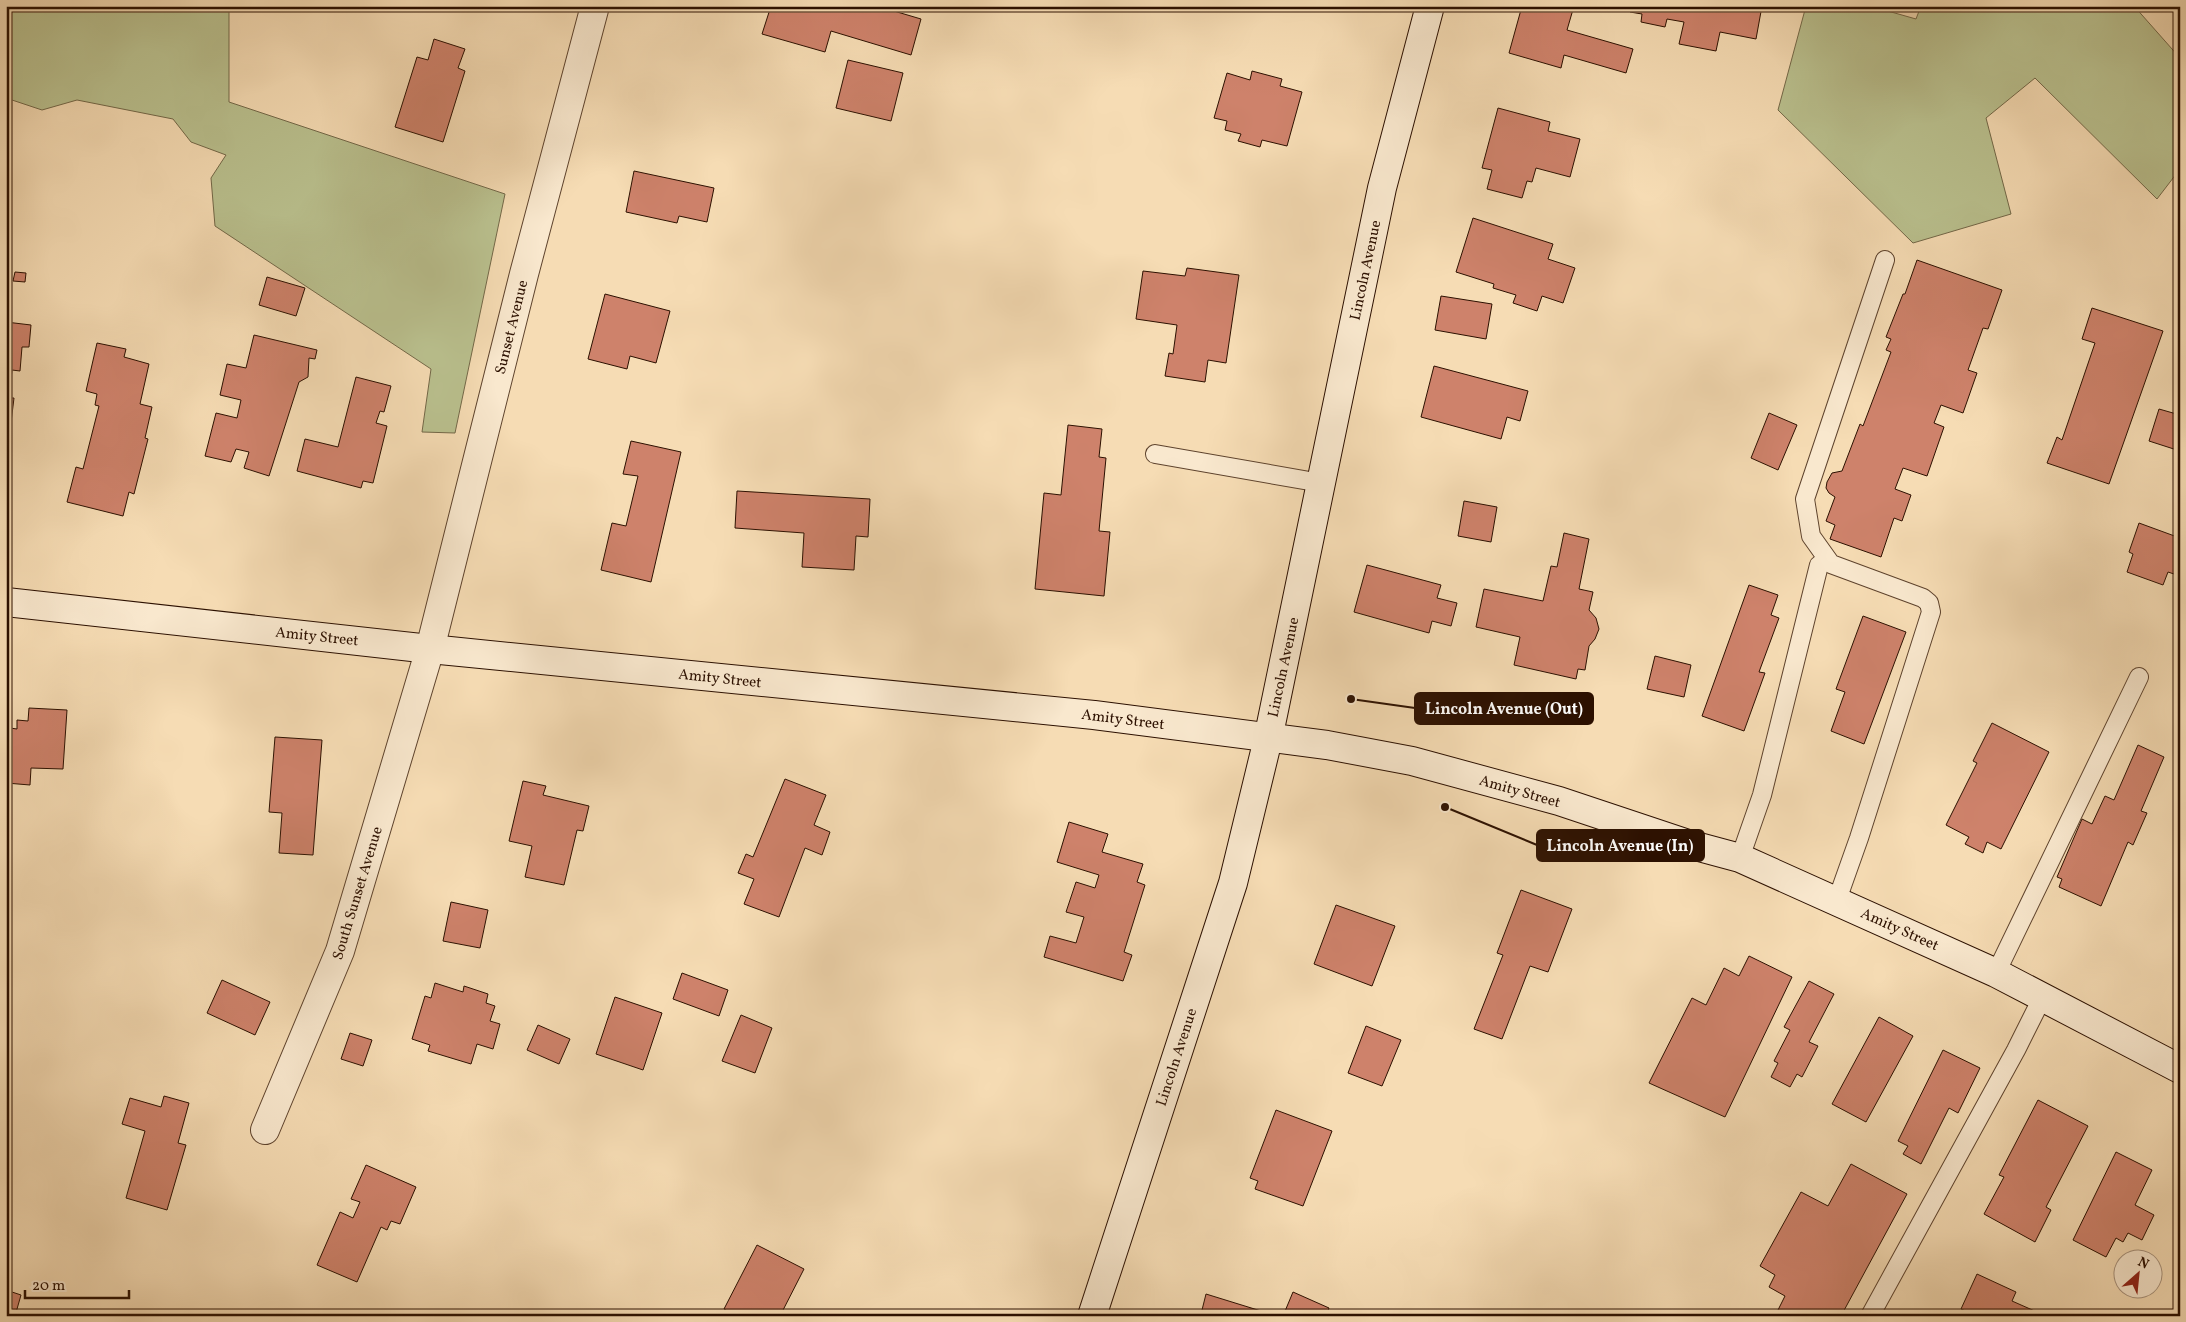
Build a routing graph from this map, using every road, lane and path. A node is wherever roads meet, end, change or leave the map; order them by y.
1 (595, 6) edge
2 (1430, 6) edge
3 (1884, 260) dead end
4 (1155, 454) dead end
5 (1321, 483) junction
6 (1819, 565) dead end
7 (6, 602) edge
8 (430, 649) junction
9 (2139, 677) dead end
10 (1268, 738) junction
11 (1740, 858) junction
12 (1837, 900) junction
13 (1996, 973) junction
14 (2043, 996) junction
15 (2180, 1069) edge
16 (265, 1130) dead end
17 (1092, 1316) edge
18 (1870, 1316) edge

1 - 8 main road, Sunset Avenue
2 - 5 main road, Lincoln Avenue
3 - 12 lane
4 - 5 lane
5 - 10 main road, Lincoln Avenue
6 - 11 lane
7 - 8 main road, Amity Street
8 - 10 main road, Amity Street
8 - 16 main road, South Sunset Avenue
9 - 13 lane
10 - 11 main road, Amity Street
10 - 17 main road, Lincoln Avenue
11 - 12 main road, Amity Street
12 - 13 main road, Amity Street
13 - 14 main road, Amity Street
14 - 15 main road, Amity Street
14 - 18 lane

